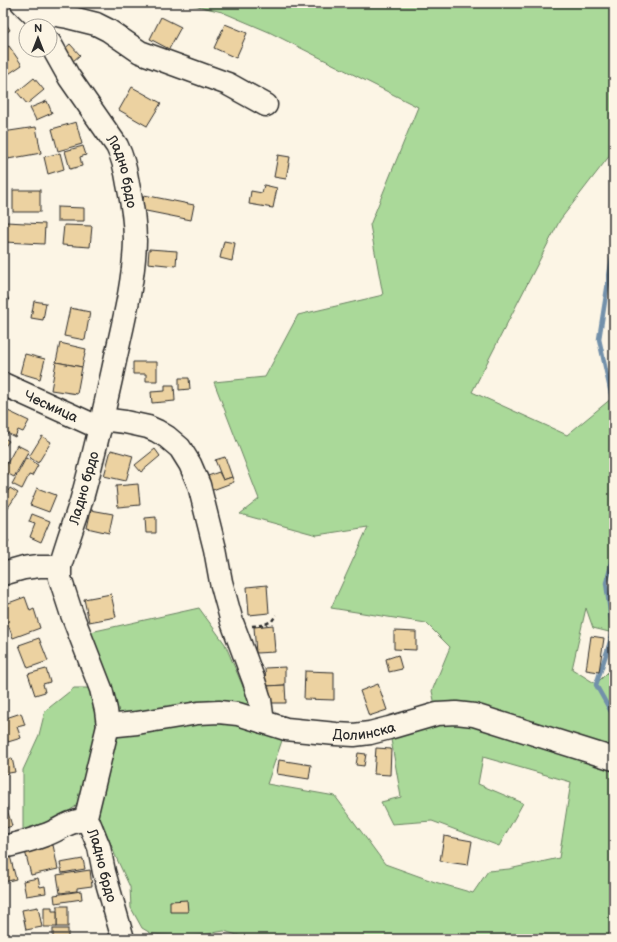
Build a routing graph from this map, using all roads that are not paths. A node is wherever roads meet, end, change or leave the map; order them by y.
1 (33, 16) edge
2 (58, 58) edge
3 (266, 105) dead end
4 (3, 384) edge
5 (102, 423) junction
6 (60, 566) junction
7 (3, 574) edge
8 (263, 722) junction
9 (108, 726) junction
10 (614, 759) edge
11 (85, 821) junction
12 (3, 847) edge
13 (123, 939) edge

1 - 3 street
2 - 5 street, Ладно брдо
4 - 5 street, Чесмица
5 - 6 street, Ладно брдо
5 - 8 street, Чесмица
6 - 7 street
6 - 9 street, Ладно брдо
8 - 9 street, Долинска
8 - 10 street, Долинска
9 - 11 street, Ладно брдо
11 - 12 street
11 - 13 street, Ладно брдо

